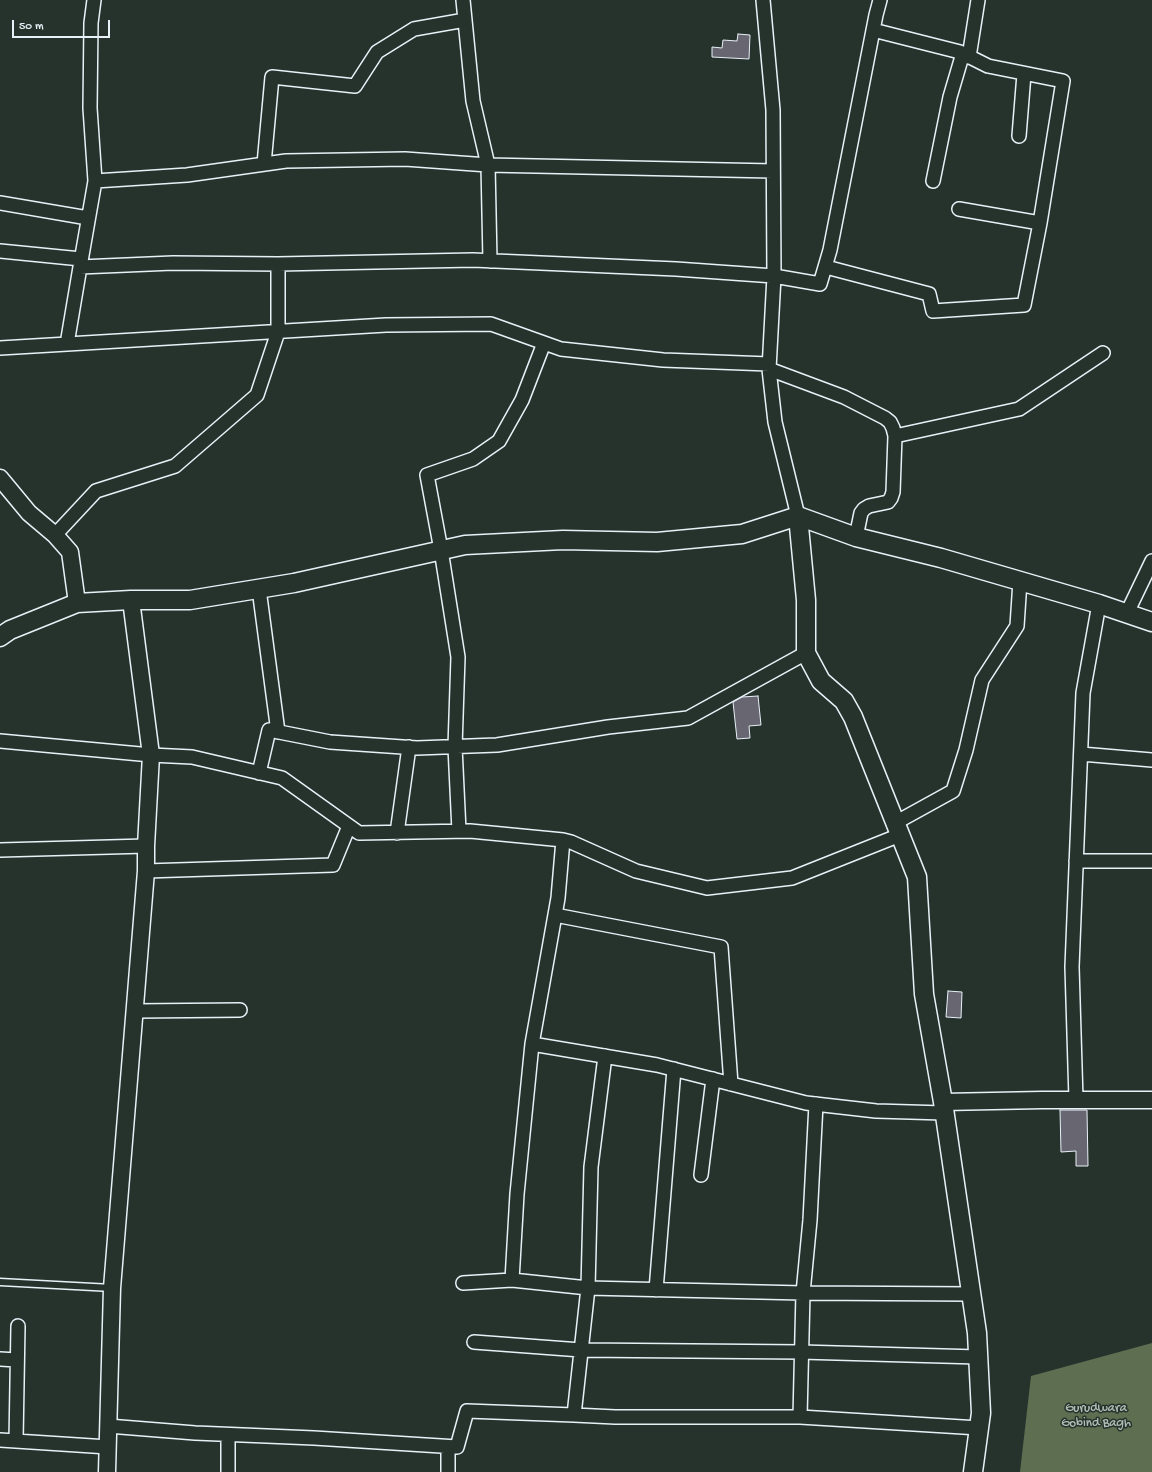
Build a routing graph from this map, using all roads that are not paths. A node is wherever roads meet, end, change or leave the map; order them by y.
1 (94, 0) edge
2 (463, 0) edge
3 (763, 0) edge
4 (978, 0) edge
5 (876, 1) edge
6 (465, 20) junction
7 (873, 30) junction
8 (966, 55) junction
9 (1024, 74) junction
10 (1019, 136) dead end
11 (264, 164) junction
12 (488, 166) junction
13 (773, 172) junction
14 (95, 181) junction
15 (933, 181) dead end
16 (0, 203) edge
17 (959, 209) dead end
18 (88, 218) junction
19 (1040, 223) junction
20 (0, 251) edge
21 (490, 261) junction
22 (80, 263) junction
23 (278, 264) junction
24 (826, 267) junction
25 (774, 276) junction
26 (278, 332) junction
27 (544, 343) junction
28 (67, 344) junction
29 (0, 348) edge
30 (1103, 353) dead end
31 (769, 366) junction
32 (895, 436) junction
33 (0, 478) edge
34 (798, 516) junction
35 (55, 535) junction
36 (856, 537) junction
37 (441, 550) junction
38 (1152, 561) edge
39 (1020, 581) junction
40 (259, 589) junction
41 (131, 600) junction
42 (77, 603) junction
43 (1099, 604) junction
44 (1127, 613) junction
45 (1152, 622) edge
46 (0, 637) edge
47 (806, 653) junction
48 (278, 732) junction
49 (0, 741) edge
50 (409, 747) junction
51 (456, 747) junction
52 (1081, 754) junction
53 (151, 755) junction
54 (1152, 760) edge
55 (259, 773) junction
56 (349, 826) junction
57 (898, 829) junction
58 (459, 831) junction
59 (397, 832) junction
60 (563, 840) junction
61 (146, 846) junction
62 (0, 850) edge
63 (1076, 861) junction
64 (1152, 861) edge
65 (146, 872) junction
66 (555, 915) junction
67 (240, 1010) dead end
68 (136, 1011) junction
69 (532, 1044) junction
70 (604, 1056) junction
71 (674, 1069) junction
72 (713, 1079) junction
73 (732, 1084) junction
74 (1076, 1100) junction
75 (1152, 1100) edge
76 (816, 1104) junction
77 (944, 1107) junction
78 (701, 1175) dead end
79 (512, 1280) junction
80 (0, 1282) edge
81 (463, 1283) dead end
82 (112, 1288) junction
83 (588, 1288) junction
84 (656, 1290) junction
85 (803, 1293) junction
86 (971, 1294) junction
87 (18, 1326) dead end
88 (474, 1342) dead end
89 (581, 1350) junction
90 (801, 1352) junction
91 (978, 1357) junction
92 (0, 1359) edge
93 (17, 1360) junction
94 (574, 1415) junction
95 (800, 1417) junction
96 (108, 1426) junction
97 (979, 1428) junction
98 (228, 1435) junction
99 (0, 1440) edge
100 (16, 1441) junction
101 (108, 1447) junction
102 (448, 1447) junction
103 (107, 1472) edge
104 (228, 1472) edge
105 (448, 1472) edge
106 (974, 1472) edge

1 - 14 street
2 - 6 street
3 - 13 street
4 - 8 street
5 - 7 street
6 - 11 street
6 - 12 street
7 - 8 street
7 - 24 street
8 - 9 street
8 - 15 street
9 - 10 street
9 - 19 street
11 - 12 street
11 - 14 street
12 - 13 street
12 - 21 street
13 - 25 street
14 - 18 street
16 - 18 street
17 - 19 street
18 - 22 street
19 - 24 street
20 - 22 street
21 - 23 street
21 - 25 street
22 - 23 street
22 - 28 street
23 - 26 street
24 - 25 street
25 - 31 street
26 - 27 street
26 - 28 street
26 - 35 street
27 - 31 street
27 - 37 street
28 - 29 street
30 - 32 street
31 - 32 street
31 - 34 street
32 - 36 street
33 - 35 street
34 - 36 main road
34 - 37 main road
34 - 47 main road
35 - 42 street
36 - 39 main road
37 - 40 main road
37 - 51 street
38 - 44 street
39 - 43 main road
39 - 57 street
40 - 41 main road
40 - 48 street
41 - 42 main road
41 - 53 street
42 - 46 main road
43 - 44 main road
43 - 52 street
44 - 45 main road
47 - 51 street
47 - 57 main road
48 - 50 street
48 - 55 street
49 - 53 street
50 - 51 street
50 - 59 street
51 - 58 street
52 - 54 street
52 - 63 street
53 - 55 street
53 - 61 street
55 - 56 street
56 - 59 street
56 - 65 street
57 - 60 street
57 - 77 main road
58 - 59 street
58 - 60 street
60 - 66 street
61 - 62 street
61 - 65 street
63 - 64 street
63 - 74 street
65 - 68 street
66 - 69 street
66 - 73 street
67 - 68 street
68 - 82 street
69 - 70 street
69 - 79 street
70 - 71 street
70 - 83 street
71 - 72 street
71 - 84 street
72 - 73 street
72 - 78 street
73 - 76 street
74 - 75 street
74 - 77 street
76 - 77 street
76 - 85 street
77 - 86 main road
79 - 81 street
79 - 83 street
80 - 82 lane
82 - 96 street
83 - 84 street
83 - 89 street
84 - 85 street
85 - 86 street
85 - 90 street
86 - 91 main road
87 - 93 street
88 - 89 street
89 - 90 street
89 - 94 street
90 - 91 street
90 - 95 street
91 - 97 main road
92 - 93 street
93 - 100 street
94 - 95 street
94 - 102 street
95 - 97 street
96 - 98 street
96 - 101 street
97 - 106 main road
98 - 102 street
98 - 104 street
99 - 100 street
100 - 101 street
101 - 103 street
102 - 105 street

